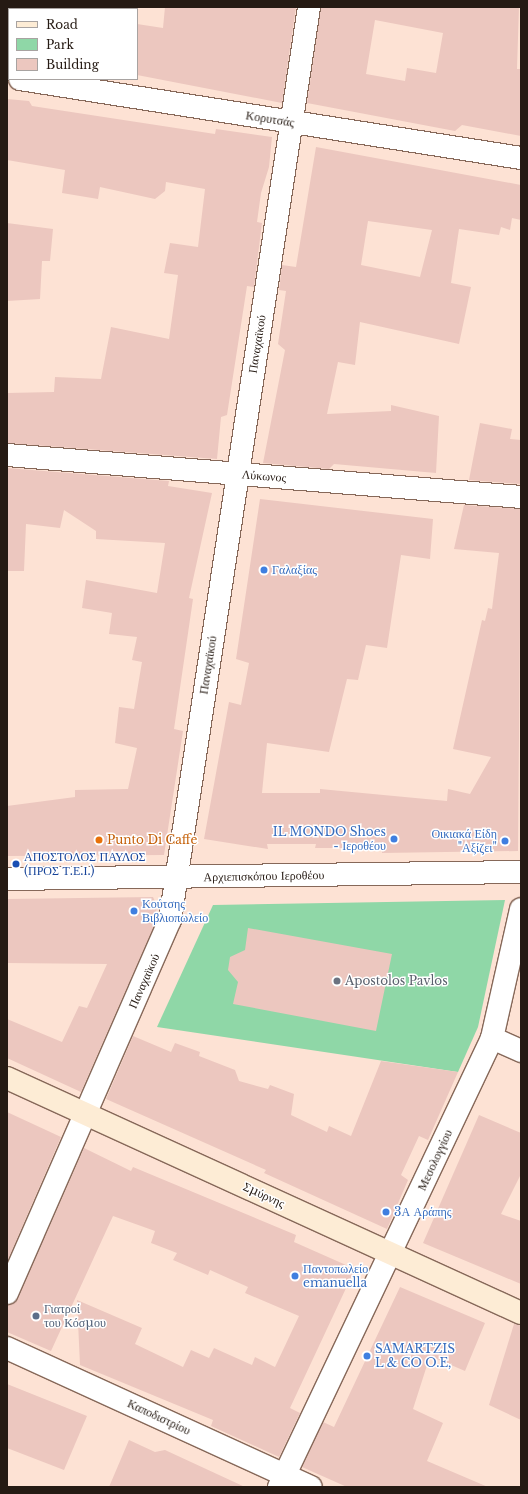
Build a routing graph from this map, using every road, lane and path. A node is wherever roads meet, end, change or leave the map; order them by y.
1 (309, 7) edge
2 (26, 80) edge
3 (292, 122) junction
4 (521, 158) edge
5 (7, 455) edge
6 (237, 474) junction
7 (521, 497) edge
8 (521, 872) edge
9 (176, 877) junction
10 (7, 879) edge
11 (521, 909) edge
12 (492, 1038) junction
13 (521, 1051) edge
14 (7, 1078) edge
15 (86, 1114) junction
16 (391, 1254) junction
17 (7, 1293) edge
18 (521, 1313) edge
19 (7, 1348) edge
20 (282, 1481) edge
21 (311, 1487) edge

1 - 3 street, Παναχαϊκού
2 - 3 street, Κορυτσάς
3 - 4 street, Κορυτσάς
3 - 6 street, Παναχαϊκού
5 - 6 street, Λύκωνος
6 - 7 street, Λύκωνος
6 - 9 street, Παναχαϊκού
8 - 9 street, Αρχιεπισκόπου Ιεροθέου
9 - 10 street, Αρχιεπισκόπου Ιεροθέου
9 - 15 street, Παναχαϊκού
11 - 12 street, Μεσολογγίου
12 - 13 street
12 - 16 street, Μεσολογγίου
14 - 15 main road, Σμύρνης
15 - 16 main road, Σμύρνης
15 - 17 street, Παναχαϊκού
16 - 18 main road, Σμύρνης
16 - 20 street, Μεσολογγίου
19 - 20 street, Καποδιστρίου
20 - 21 street, Καποδιστρίου

